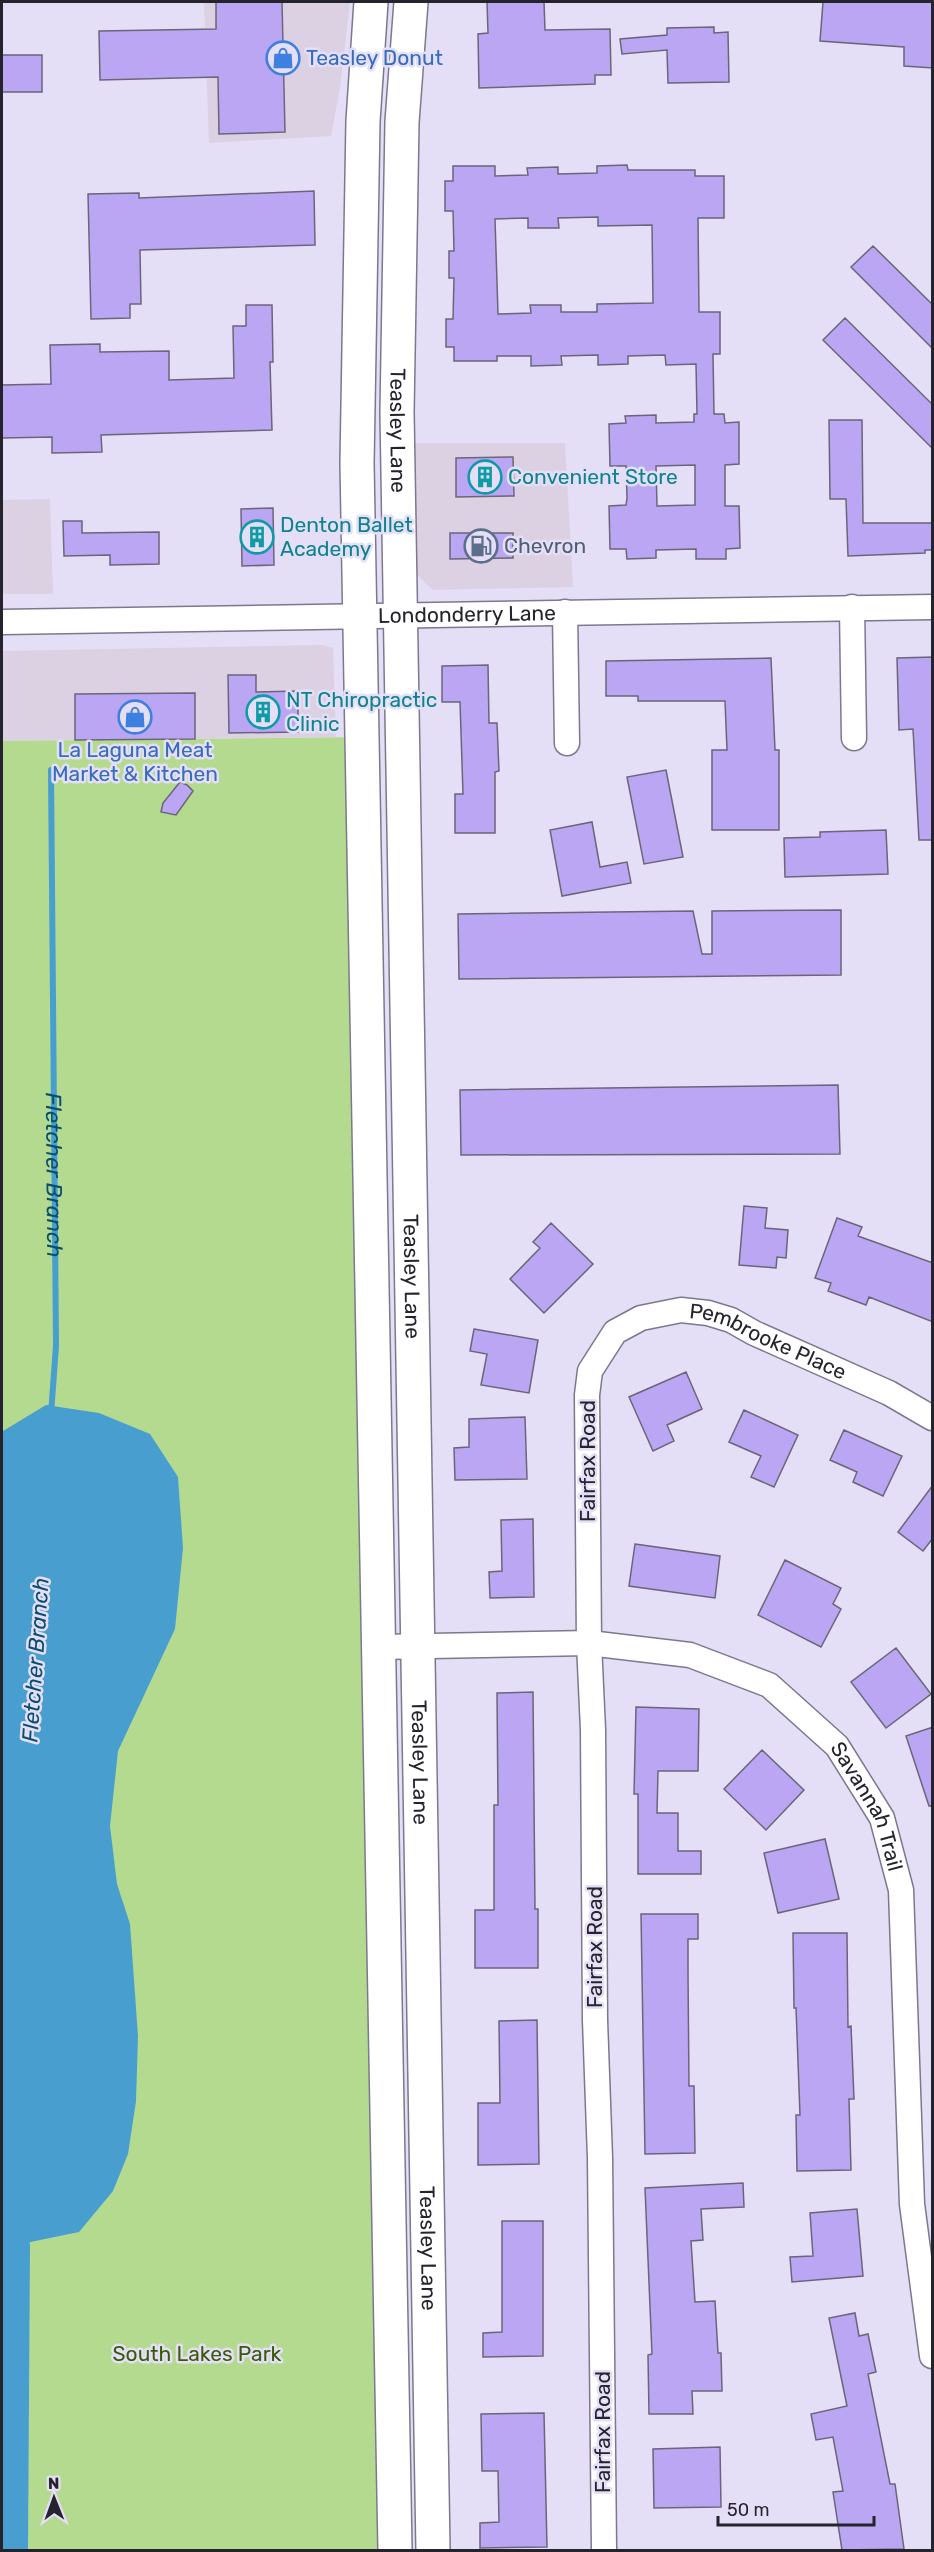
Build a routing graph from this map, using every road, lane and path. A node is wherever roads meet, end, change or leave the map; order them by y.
1 (371, 2) edge
2 (411, 2) edge
3 (363, 121) junction
4 (402, 122) junction
5 (852, 607) junction
6 (933, 607) edge
7 (565, 612) junction
8 (399, 615) junction
9 (360, 616) junction
10 (2, 622) edge
11 (854, 738) dead end
12 (567, 743) dead end
13 (604, 1347) joint
14 (933, 1418) edge
15 (589, 1643) junction
16 (417, 1646) junction
17 (379, 1647) junction
18 (933, 2355) edge
19 (395, 2550) edge
20 (433, 2550) edge
21 (604, 2550) edge

1 - 3 main road, Teasley Lane
2 - 4 main road, Teasley Lane
3 - 4 main road
3 - 9 main road, Teasley Lane
4 - 8 main road, Teasley Lane
5 - 6 street, Londonderry Lane
5 - 7 street, Londonderry Lane
5 - 11 street
7 - 8 street, Londonderry Lane
7 - 12 street
8 - 9 street, Londonderry Lane
8 - 16 main road, Teasley Lane
9 - 10 street, Londonderry Lane
9 - 17 main road, Teasley Lane
13 - 14 street, Pembrooke Place
13 - 15 street, Fairfax Road
15 - 16 street, Savannah Trail
15 - 18 street, Savannah Trail
15 - 21 street, Fairfax Road
16 - 17 street, Savannah Trail
16 - 20 main road, Teasley Lane
17 - 19 main road, Teasley Lane

